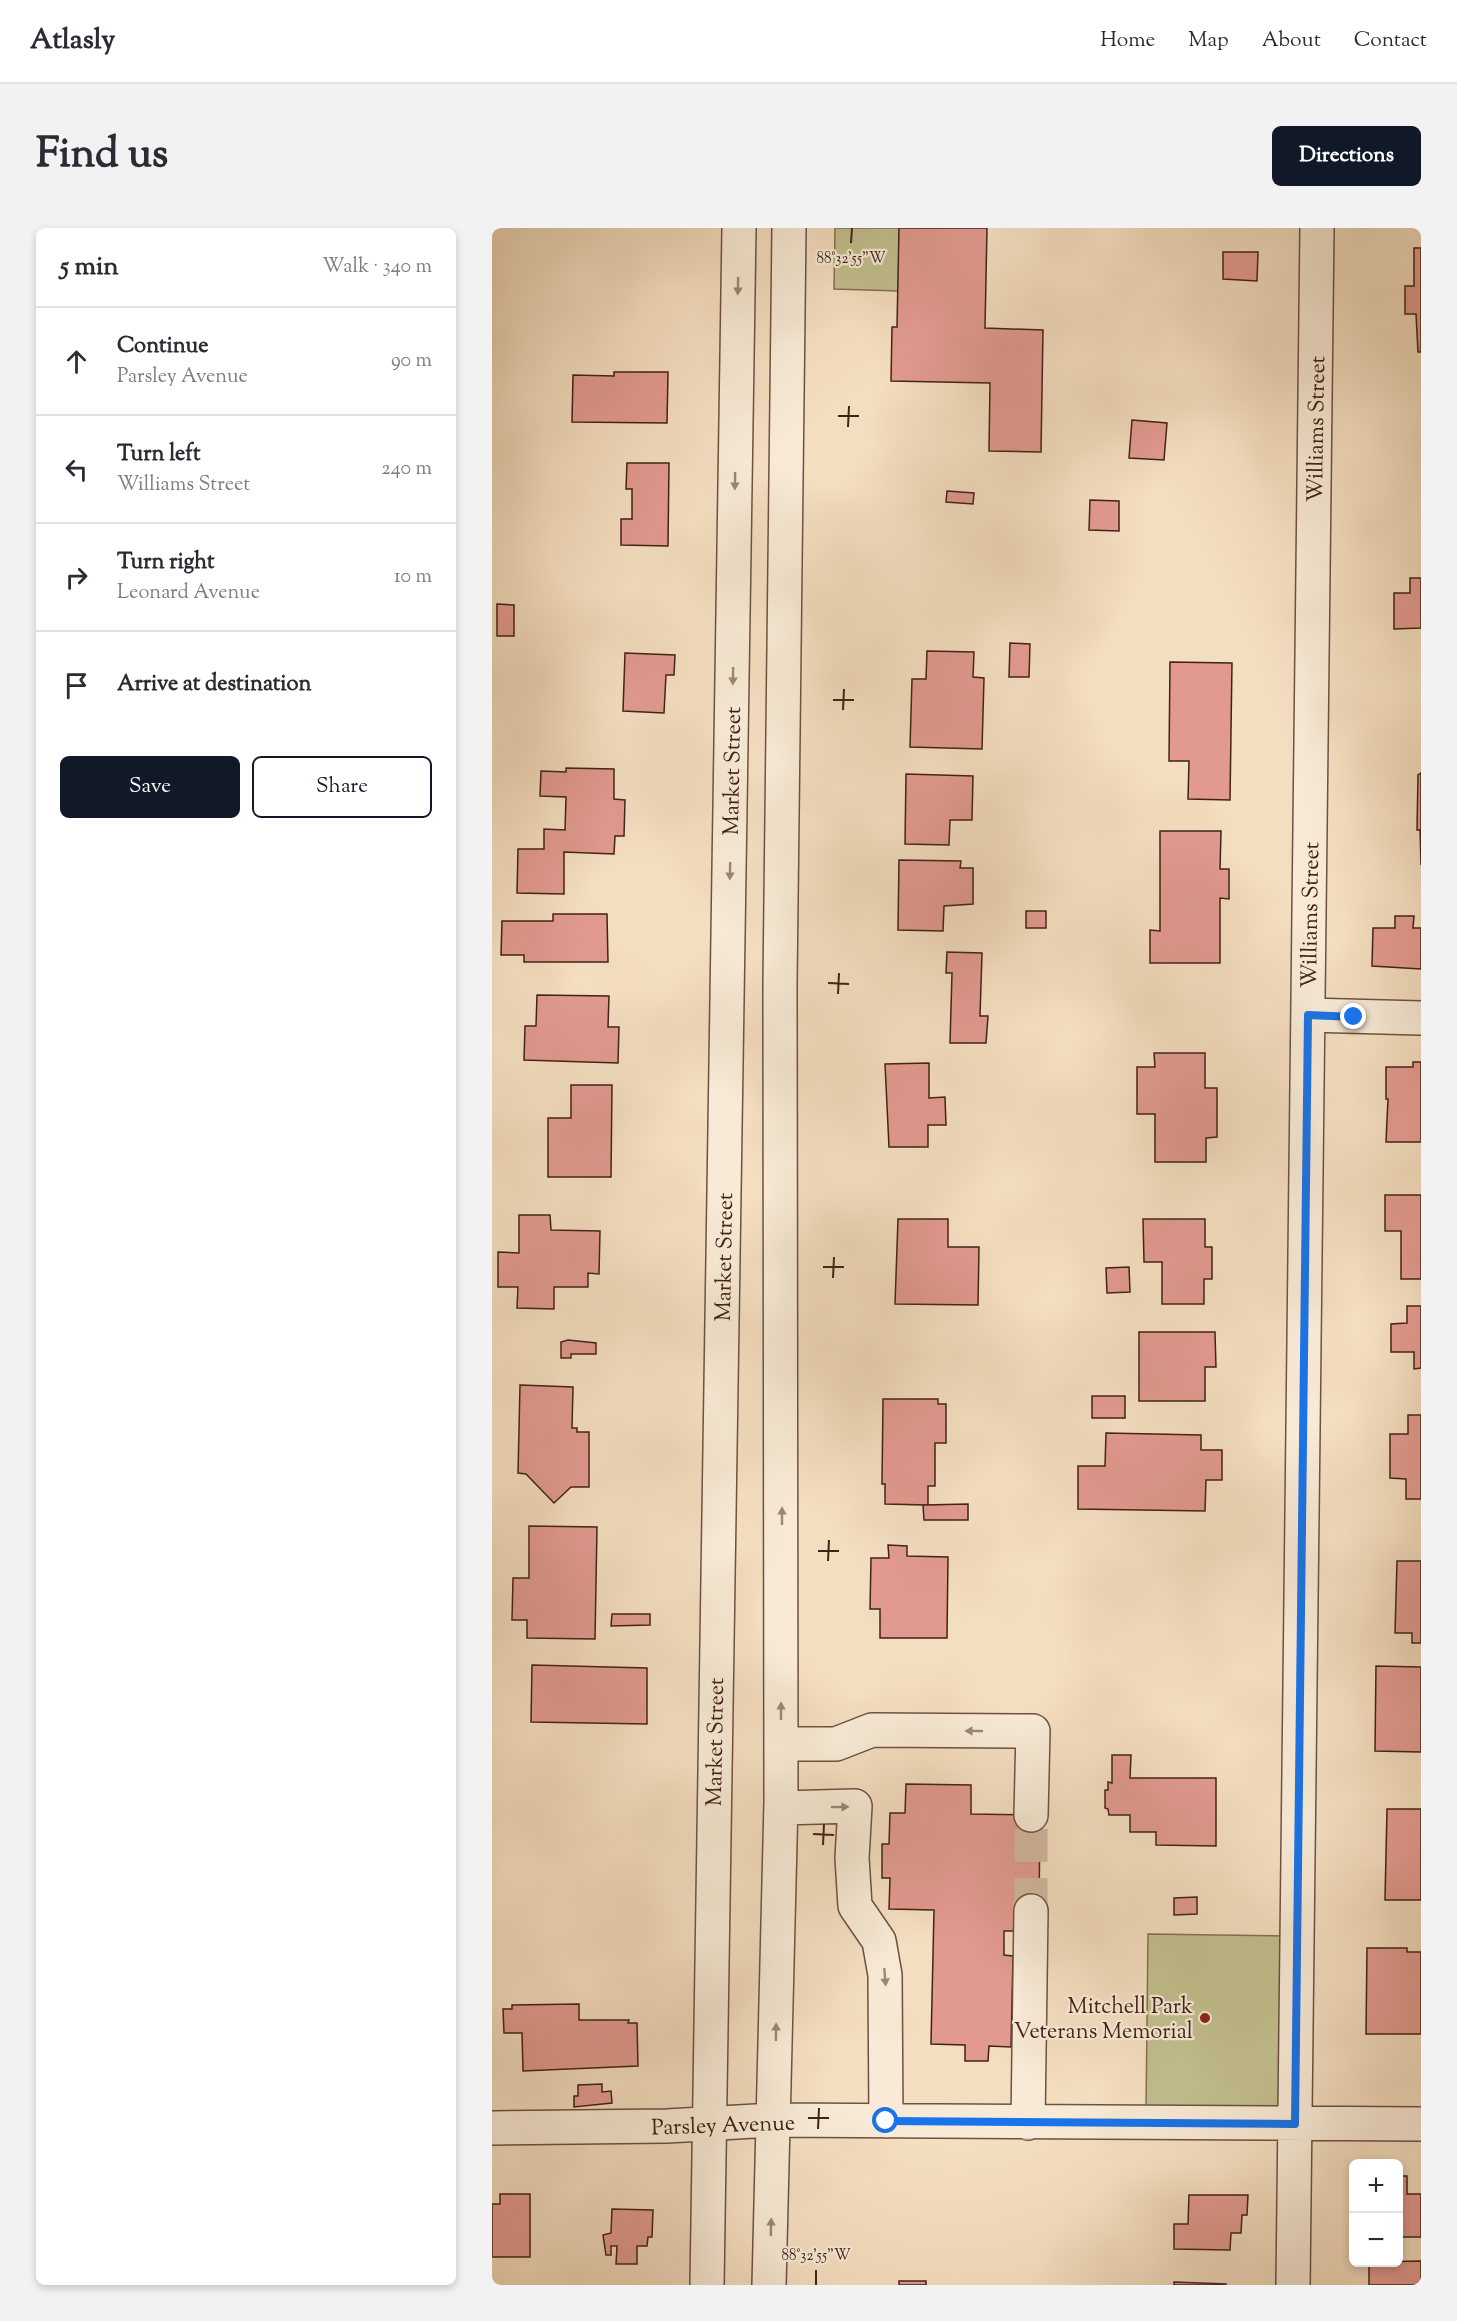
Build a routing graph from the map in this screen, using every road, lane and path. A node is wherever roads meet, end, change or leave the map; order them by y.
1 (739, 228) edge
2 (789, 228) edge
3 (1317, 228) edge
4 (1308, 1015) junction
5 (1421, 1018) edge
6 (781, 1744) junction
7 (781, 1808) junction
8 (1031, 1815) tunnel mouth
9 (1031, 1911) tunnel mouth
10 (774, 2120) junction
11 (886, 2121) junction
12 (1028, 2123) junction
13 (708, 2124) junction
14 (1295, 2124) junction
15 (1421, 2124) edge
16 (492, 2128) edge
17 (707, 2285) edge
18 (770, 2285) edge
19 (1293, 2285) edge

1 -> 13 street, Market Street
6 -> 2 street
3 - 4 street, Williams Street
4 - 5 street
4 - 14 street, Williams Street
6 - 7 street
8 -> 6 street
10 -> 7 street
7 -> 11 street
9 - 12 street
10 - 11 street, Parsley Avenue
10 - 13 street, Parsley Avenue
18 -> 10 street
11 - 12 street, Parsley Avenue
12 - 14 street, Parsley Avenue
13 - 16 street, Parsley Avenue
13 - 17 street, Market Street
14 - 15 street, Parsley Avenue
14 - 19 street, Williams Street

